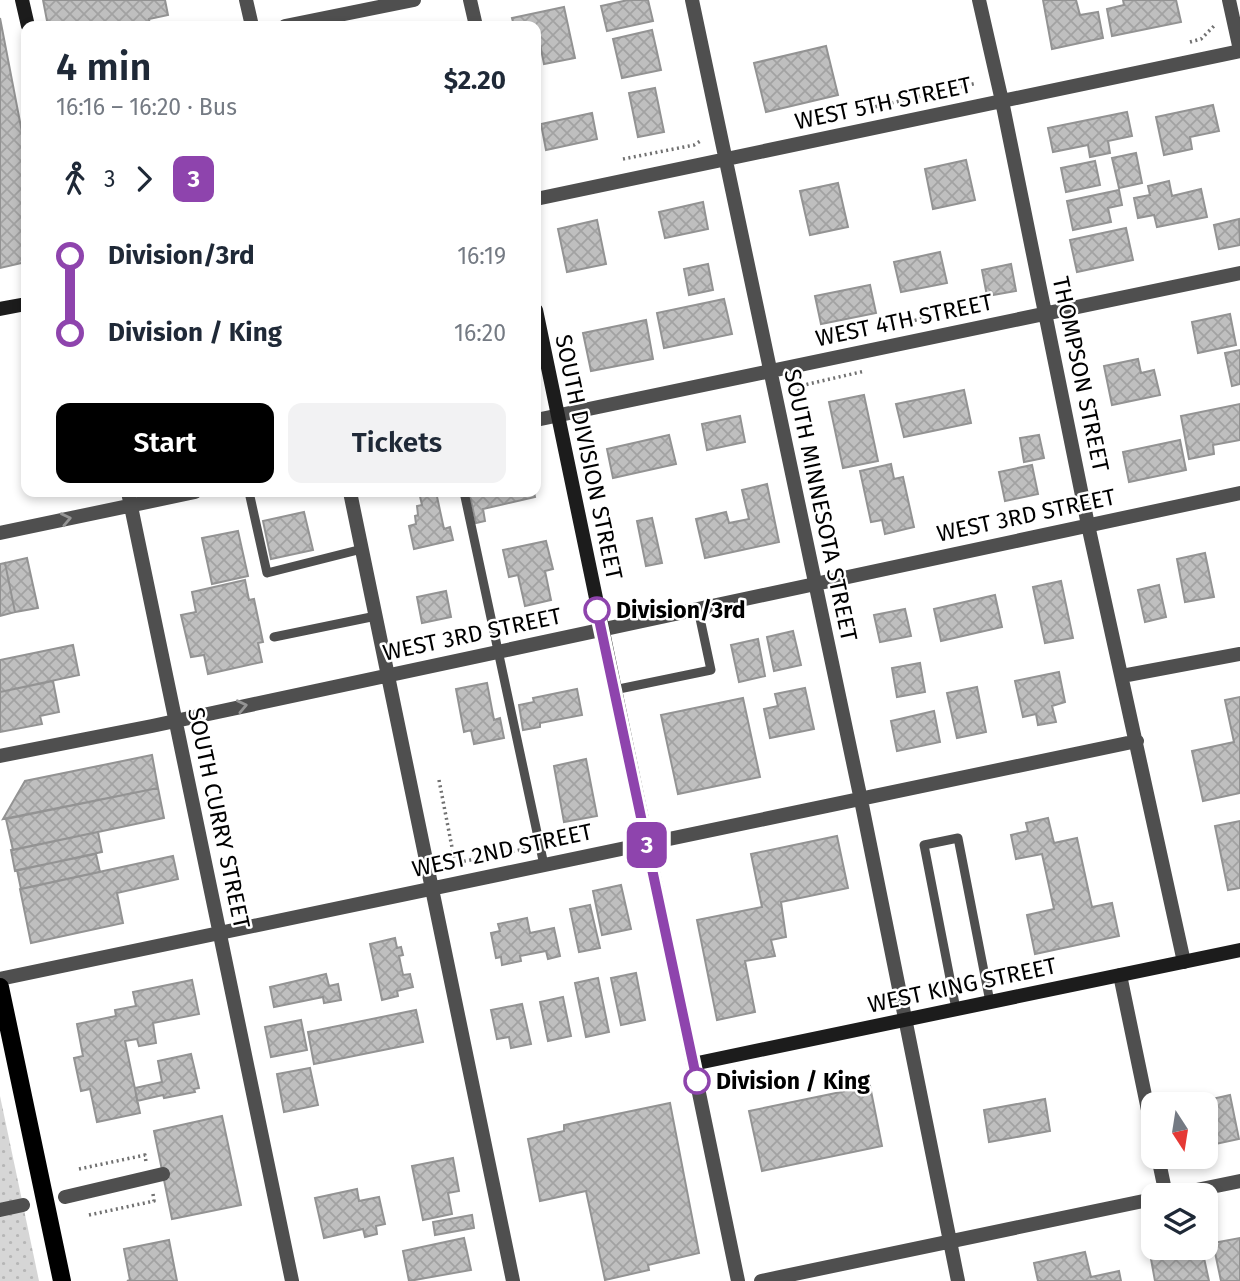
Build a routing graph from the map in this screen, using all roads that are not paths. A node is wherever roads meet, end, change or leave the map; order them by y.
1 (22, 0) edge
2 (246, 0) edge
3 (414, 0) edge
4 (470, 0) edge
5 (692, 0) edge
6 (979, 0) edge
7 (1230, 0) edge
8 (27, 21) edge
9 (251, 21) edge
10 (310, 21) edge
11 (475, 21) edge
12 (1240, 51) edge
13 (1002, 101) junction
14 (726, 159) junction
15 (541, 198) edge
16 (1240, 273) edge
17 (21, 305) edge
18 (0, 309) edge
19 (1045, 314) junction
20 (541, 334) edge
21 (770, 372) junction
22 (558, 415) junction
23 (541, 419) edge
24 (1240, 493) edge
25 (250, 497) edge
26 (350, 497) edge
27 (465, 497) edge
28 (130, 498) edge
29 (1088, 526) junction
30 (0, 533) edge
31 (362, 550) junction
32 (814, 584) junction
33 (698, 609) junction
34 (376, 616) junction
35 (601, 630) junction
36 (274, 637) dead end
37 (498, 652) junction
38 (1240, 654) edge
39 (388, 675) junction
40 (1122, 676) junction
41 (614, 690) junction
42 (175, 721) junction
43 (1137, 741) junction
44 (0, 756) edge
45 (860, 800) junction
46 (647, 843) junction
47 (544, 865) junction
48 (432, 888) junction
49 (219, 932) junction
50 (1240, 950) edge
51 (1184, 962) junction
52 (1121, 975) junction
53 (0, 979) edge
54 (0, 987) edge
55 (990, 1002) junction
56 (956, 1009) junction
57 (905, 1020) junction
58 (693, 1064) junction
59 (1145, 1092) edge
60 (163, 1174) dead end
61 (1240, 1181) edge
62 (1218, 1186) edge
63 (65, 1197) dead end
64 (1141, 1202) edge
65 (23, 1205) dead end
66 (0, 1210) edge
67 (950, 1242) junction
68 (62, 1281) edge
69 (292, 1281) edge
70 (513, 1281) edge
71 (738, 1281) edge
72 (761, 1281) edge
73 (958, 1281) edge

1 - 8 street
2 - 9 street
3 - 10 street
4 - 11 street
5 - 14 street, SOUTH MINNESOTA STREET
6 - 13 street, THOMPSON STREET
7 - 12 street
12 - 13 street, WEST 5TH STREET
13 - 14 street, WEST 5TH STREET
13 - 19 street, THOMPSON STREET
14 - 15 street, WEST 5TH STREET
14 - 21 street, SOUTH MINNESOTA STREET
16 - 19 street, WEST 4TH STREET
17 - 18 street
19 - 21 street, WEST 4TH STREET
19 - 29 street, THOMPSON STREET
20 - 22 street, SOUTH DIVISION STREET
21 - 22 street, WEST 4TH STREET
21 - 32 street, SOUTH MINNESOTA STREET
22 - 23 street, WEST 4TH STREET
22 - 35 street, SOUTH DIVISION STREET
24 - 29 street, WEST 3RD STREET
25 - 31 lane
26 - 31 street
27 - 37 lane
30 -> 28 street
28 - 42 street, SOUTH CURRY STREET
29 - 32 street, WEST 3RD STREET
29 - 40 street, THOMPSON STREET
31 - 34 street
32 - 33 street, WEST 3RD STREET
32 - 45 street, SOUTH MINNESOTA STREET
33 - 35 street, WEST 3RD STREET
33 - 41 lane
34 - 36 lane
34 - 39 street
35 - 37 street, WEST 3RD STREET
35 - 41 street, SOUTH DIVISION STREET
37 - 39 street, WEST 3RD STREET
37 - 47 lane
38 - 40 street
42 -> 39 street, WEST 3RD STREET
39 - 48 street
40 - 43 street, THOMPSON STREET
41 - 46 street, SOUTH DIVISION STREET
42 - 44 street, WEST 3RD STREET
42 - 49 street, SOUTH CURRY STREET
43 - 45 street, WEST 2ND STREET
43 - 51 street, THOMPSON STREET
45 - 46 street, WEST 2ND STREET
45 - 57 street, SOUTH MINNESOTA STREET
46 - 47 street, WEST 2ND STREET
46 - 58 street, SOUTH DIVISION STREET
47 - 48 street, WEST 2ND STREET
48 - 49 street, WEST 2ND STREET
48 - 70 street
49 - 53 street, WEST 2ND STREET
49 - 69 street, SOUTH CURRY STREET
50 - 51 street, WEST KING STREET
51 - 52 street, WEST KING STREET
52 - 55 street, WEST KING STREET
52 - 59 street
54 - 68 main road
55 - 56 street, WEST KING STREET
55 - 56 lane
56 - 57 street, WEST KING STREET
57 - 58 street, WEST KING STREET
57 - 67 street, SOUTH MINNESOTA STREET
58 - 71 street
60 - 63 street
61 - 62 street
64 - 67 street
65 - 66 street
67 - 72 street
67 - 73 street, SOUTH MINNESOTA STREET

